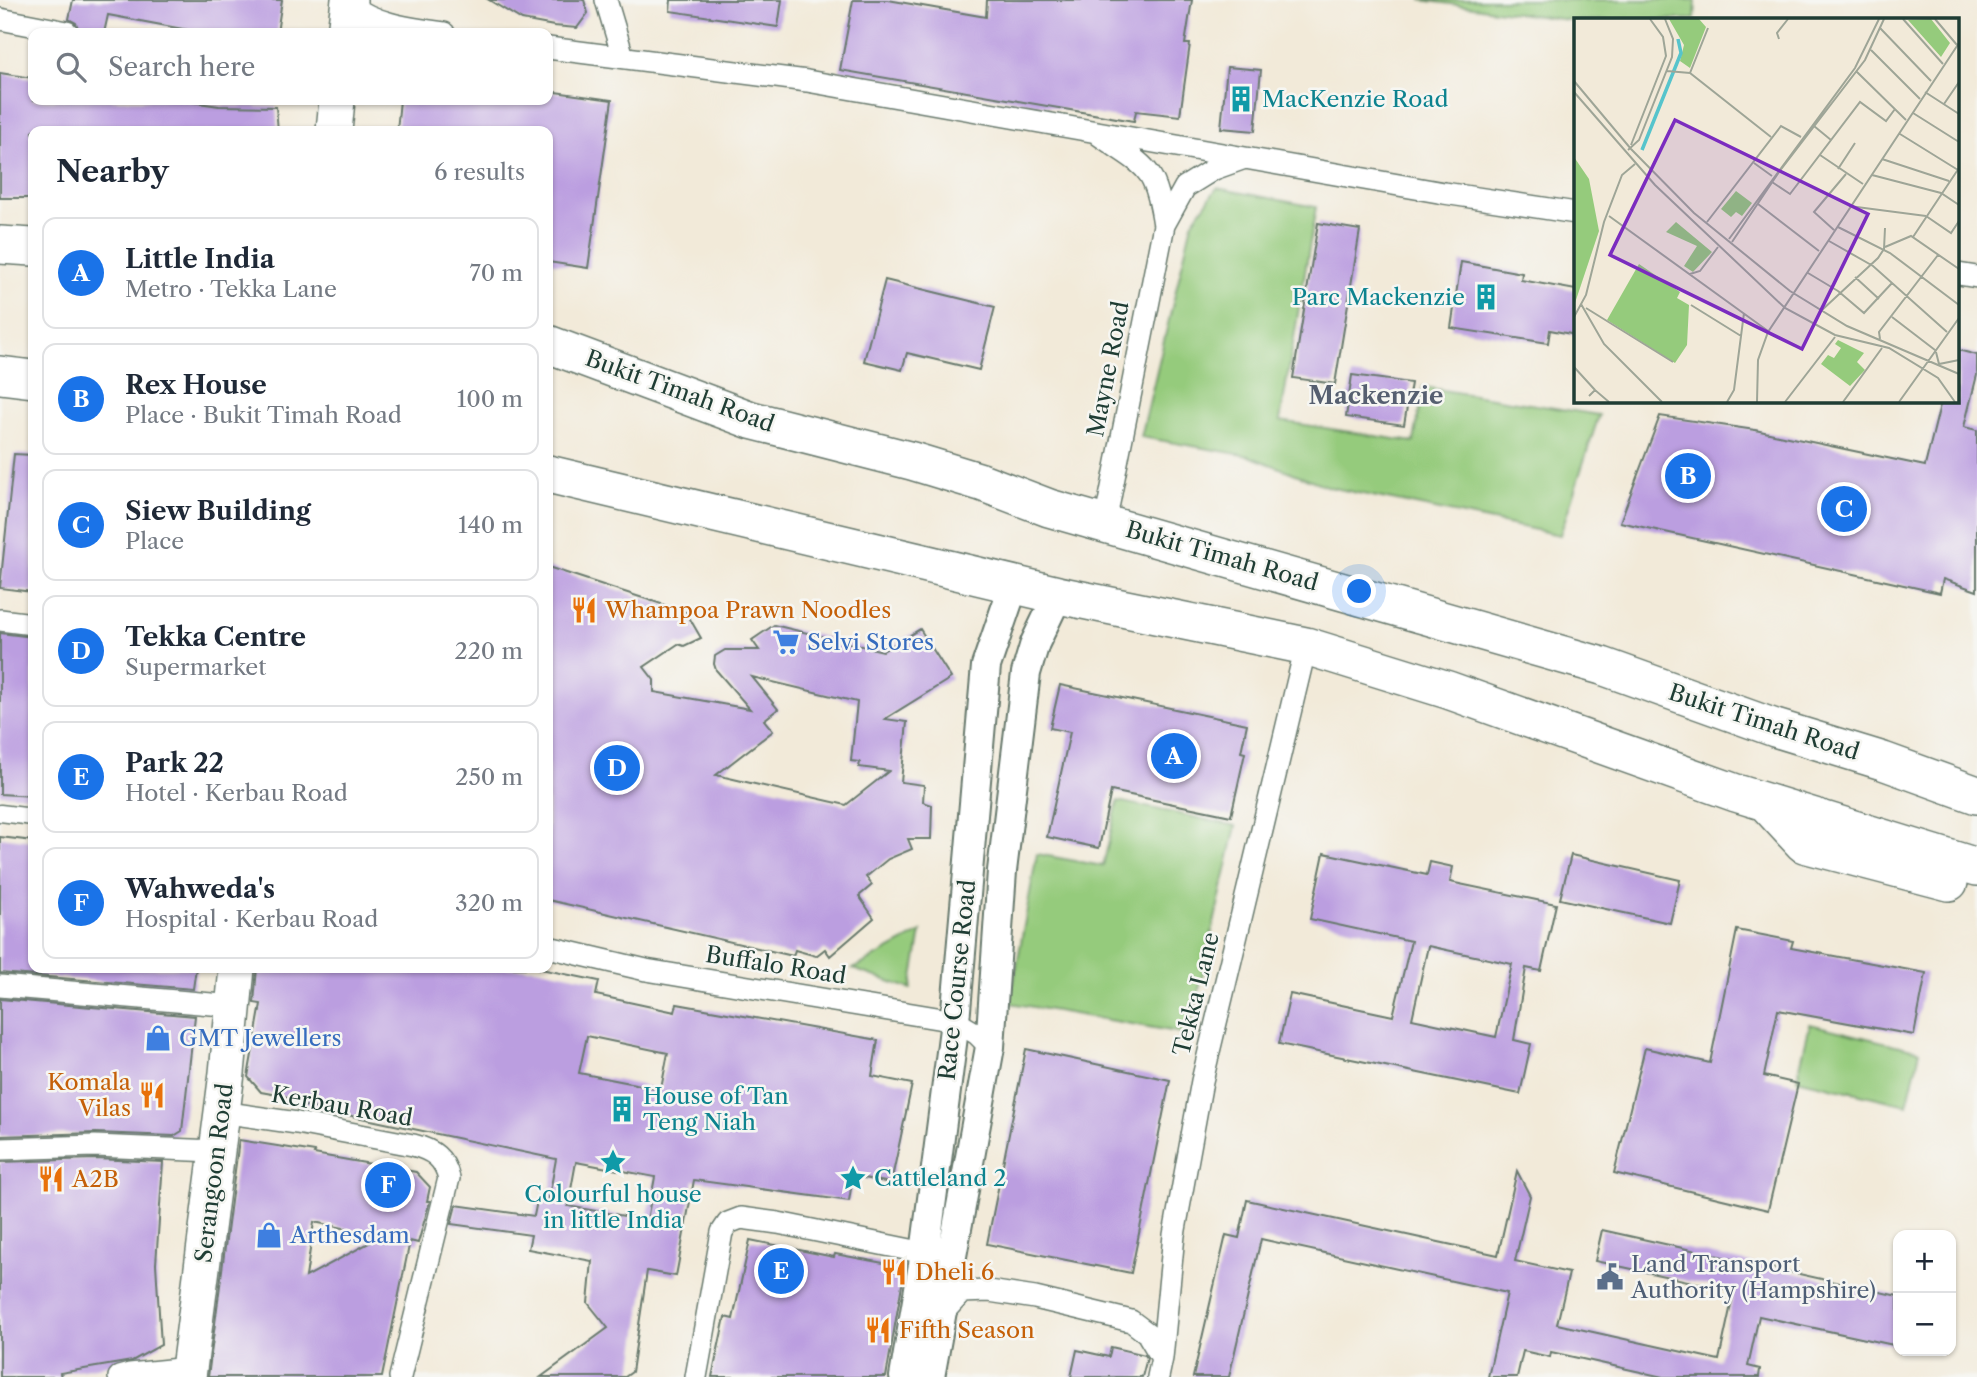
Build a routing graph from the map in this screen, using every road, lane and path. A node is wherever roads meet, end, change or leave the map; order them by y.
1 (606, 0) edge
2 (347, 12) edge
3 (0, 19) edge
4 (46, 28) edge
5 (414, 28) edge
6 (553, 49) edge
7 (623, 57) junction
8 (337, 105) edge
9 (334, 126) edge
10 (1095, 131) junction
11 (1245, 158) junction
12 (1574, 213) edge
13 (1164, 225) junction
14 (0, 245) edge
15 (28, 247) edge
16 (553, 346) edge
17 (0, 375) edge
18 (28, 378) edge
19 (553, 475) edge
20 (1105, 523) junction
21 (1014, 584) junction
22 (1058, 595) junction
23 (0, 608) edge
24 (28, 611) edge
25 (0, 620) edge
26 (28, 623) edge
27 (1306, 646) junction
28 (1977, 795) edge
29 (1765, 802) junction
30 (974, 805) junction
31 (1010, 809) junction
32 (0, 813) edge
33 (28, 816) edge
34 (1977, 867) edge
35 (1977, 889) edge
36 (553, 948) edge
37 (237, 973) edge
38 (0, 986) edge
39 (234, 1006) junction
40 (955, 1021) junction
41 (989, 1046) junction
42 (221, 1112) junction
43 (0, 1149) edge
44 (215, 1151) junction
45 (955, 1242) junction
46 (925, 1253) junction
47 (943, 1313) junction
48 (1160, 1367) edge
49 (188, 1373) edge
50 (119, 1377) edge
51 (400, 1377) edge
52 (696, 1377) edge
53 (904, 1377) edge
54 (930, 1377) edge

1 - 7 street
2 - 5 street
3 - 4 street
6 - 7 street
7 - 10 street
8 - 9 main road
10 - 11 street
10 - 13 street, Mayne Road
11 - 12 street
11 - 13 street, Mayne Road
13 - 20 street, Mayne Road
14 - 15 highway
16 - 20 highway, Bukit Timah Road
17 - 18 highway
19 - 21 highway
20 - 28 highway, Bukit Timah Road
21 - 22 highway
21 - 30 street, Race Course Road
22 - 27 highway
22 - 31 street, Race Course Road
23 - 24 street
25 - 26 street
27 - 29 highway
27 - 48 street, Tekka Lane
29 - 34 highway
29 - 35 highway
30 - 31 street
30 - 40 street, Race Course Road
31 - 41 street, Race Course Road
32 - 33 street
36 - 40 street, Buffalo Road
37 - 39 main road, Serangoon Road
38 - 39 street
39 - 42 main road, Serangoon Road
40 - 41 street, Buffalo Road
40 - 46 street, Race Course Road
41 - 45 street, Race Course Road
42 - 44 main road, Serangoon Road
42 - 51 street, Kerbau Road
43 - 44 street
44 - 49 main road, Serangoon Road
45 - 46 street
45 - 47 street, Race Course Road
46 - 52 street
46 - 53 street, Race Course Road
47 - 48 street, Tekka Lane
47 - 54 street, Race Course Road
49 - 50 street

